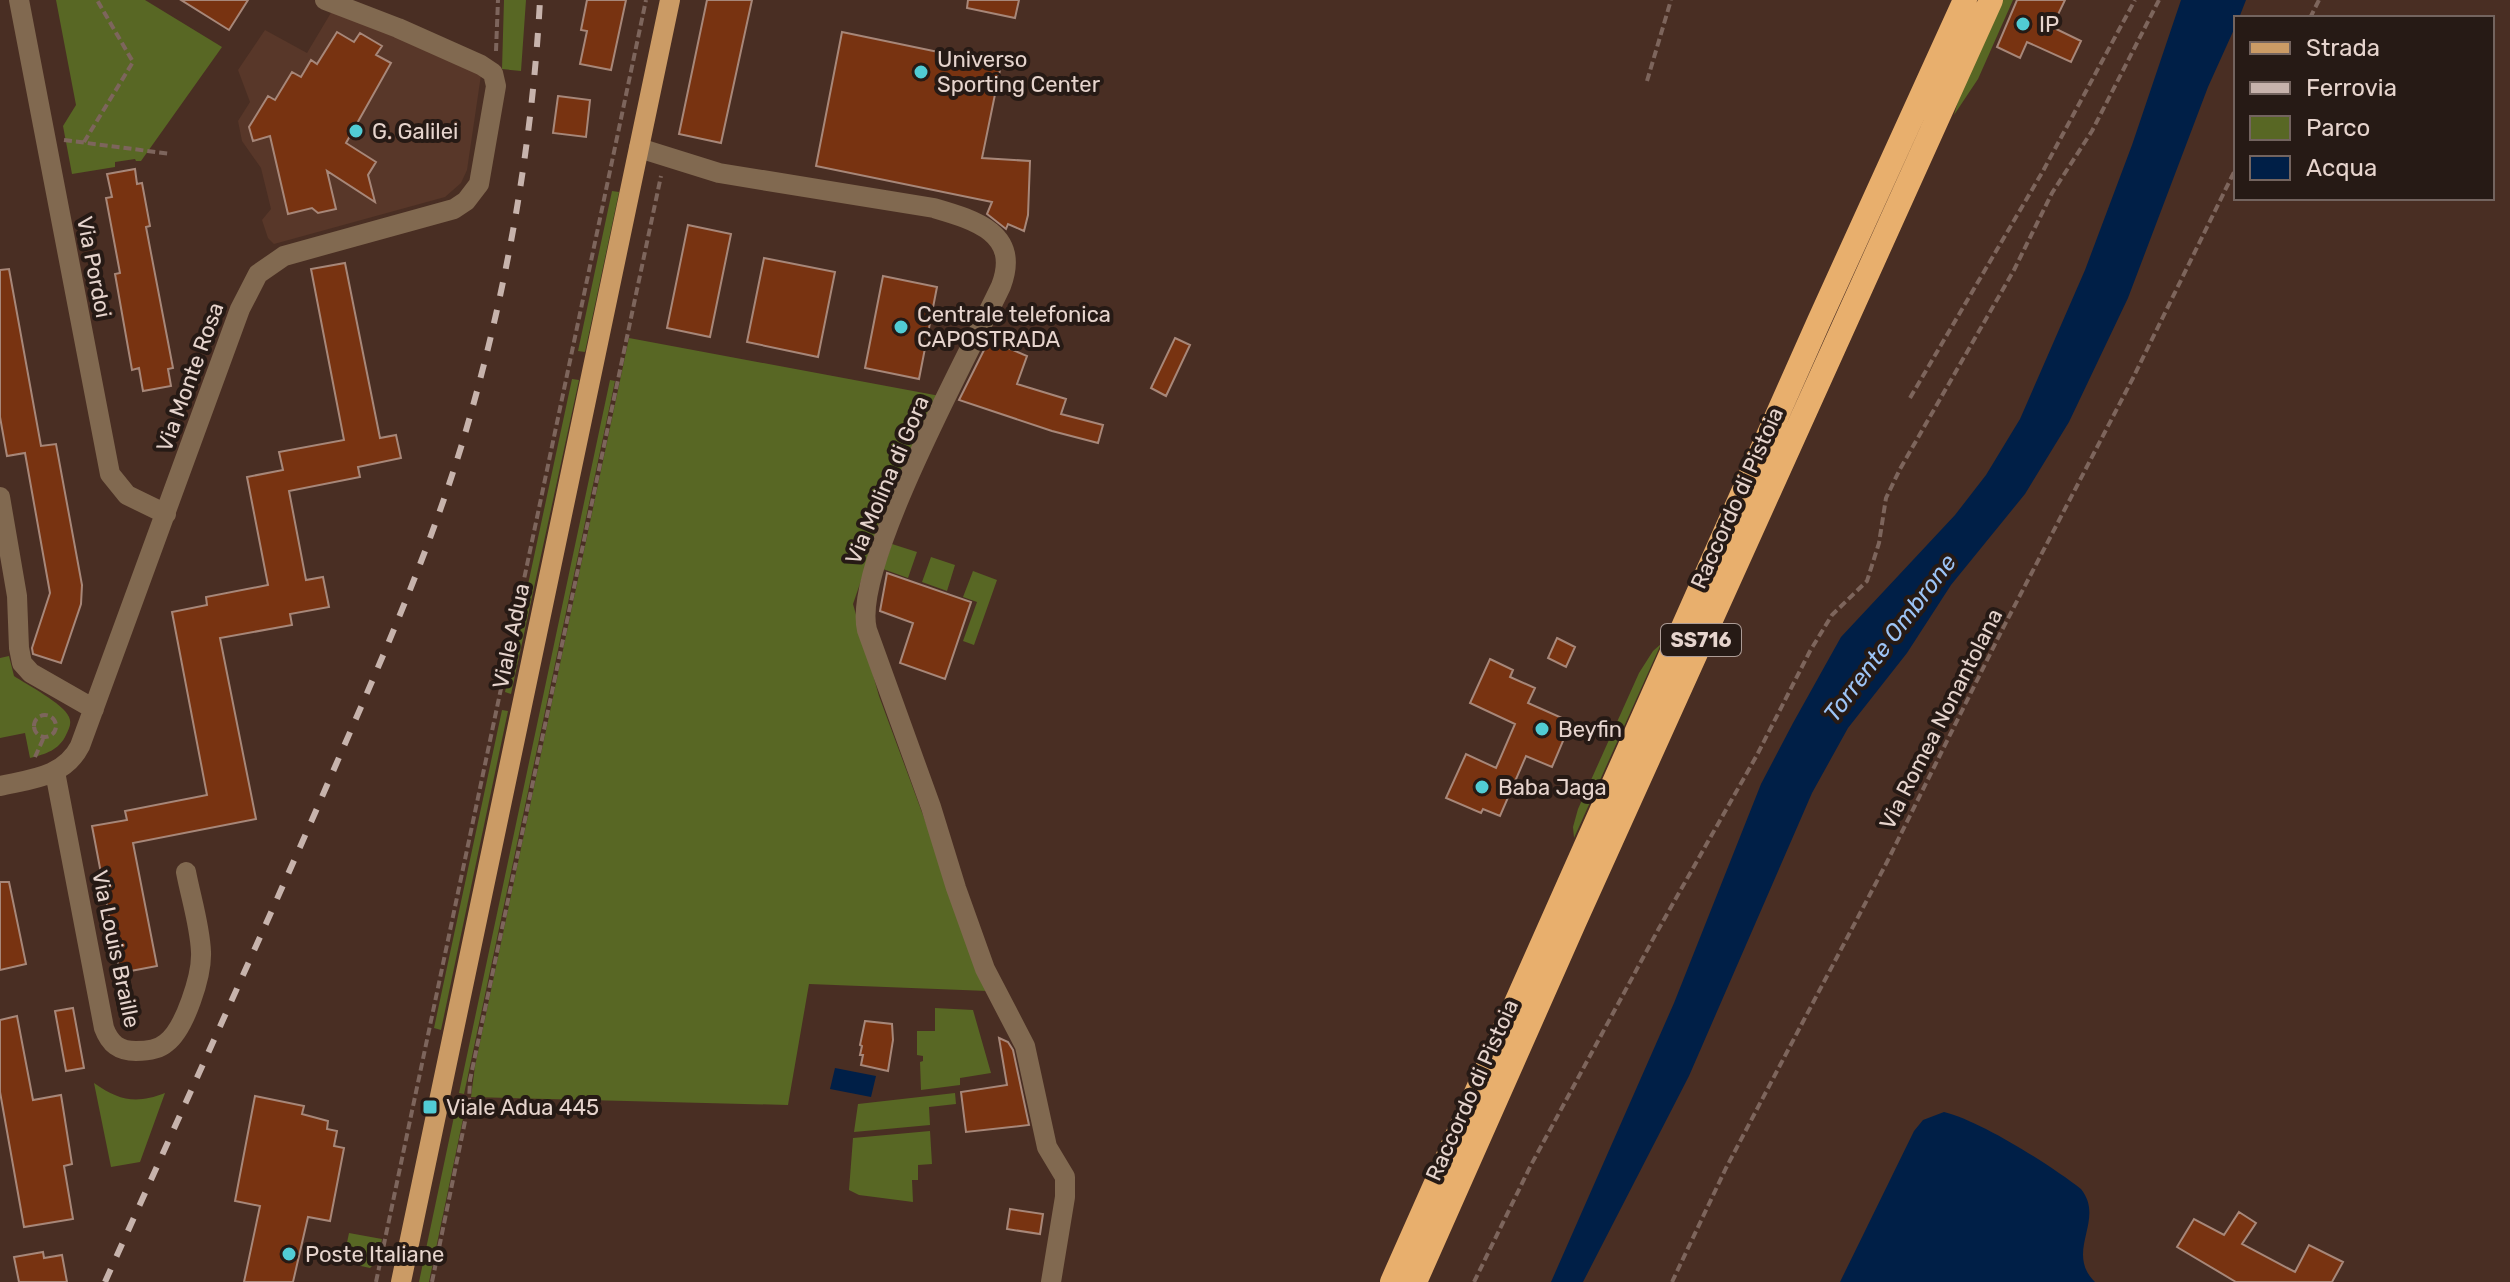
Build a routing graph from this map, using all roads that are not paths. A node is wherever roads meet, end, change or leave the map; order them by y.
1 (19, 0) edge
2 (325, 0) edge
3 (670, 0) edge
4 (1965, 0) edge
5 (1991, 0) edge
6 (639, 148) junction
7 (0, 497) edge
8 (166, 514) junction
9 (94, 709) junction
10 (55, 772) junction
11 (0, 786) edge
12 (186, 872) dead end
13 (401, 1282) edge
14 (1051, 1282) edge
15 (1392, 1282) edge
16 (1415, 1282) edge

1 - 8 street, Via Pordoi
2 - 8 street, Via Monte Rosa
3 - 6 main road, Viale Adua
4 - 15 highway, Raccordo di Pistoia / SS716
5 - 16 highway, Raccordo di Pistoia / SS716
6 - 13 main road, Viale Adua
6 - 14 street, Via Molina di Gora
7 - 9 street
8 - 9 street, Via Monte Rosa
9 - 10 street, Via Monte Rosa
10 - 11 street
10 - 12 street, Via Louis Braille

